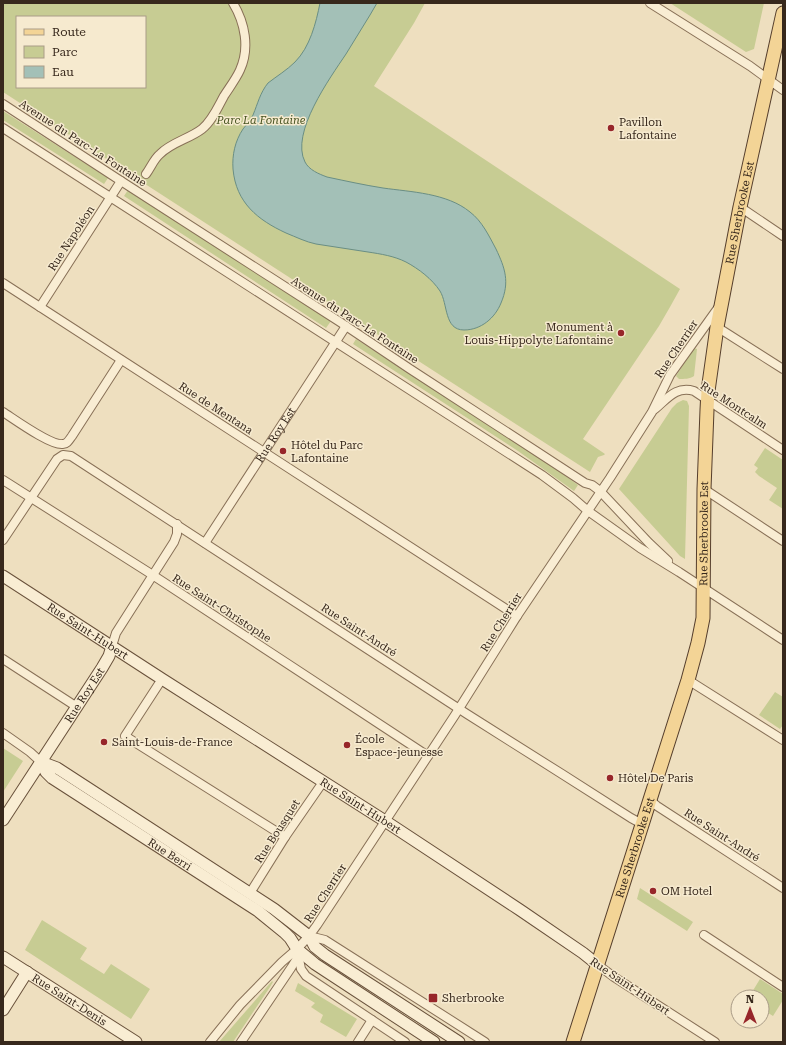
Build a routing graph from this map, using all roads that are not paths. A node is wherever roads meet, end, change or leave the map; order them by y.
1 (233, 3) edge
2 (650, 3) edge
3 (783, 14) edge
4 (768, 80) junction
5 (783, 90) edge
6 (3, 104) edge
7 (3, 128) edge
8 (146, 174) dead end
9 (121, 181) junction
10 (111, 196) junction
11 (740, 207) junction
12 (783, 236) edge
13 (3, 283) edge
14 (721, 304) junction
15 (40, 307) junction
16 (346, 326) junction
17 (717, 327) junction
18 (336, 342) junction
19 (122, 360) junction
20 (783, 369) edge
21 (707, 399) junction
22 (3, 412) edge
23 (652, 412) junction
24 (783, 450) edge
25 (265, 453) junction
26 (3, 480) edge
27 (704, 489) junction
28 (600, 491) junction
29 (31, 498) junction
30 (588, 511) junction
31 (177, 524) junction
32 (3, 540) edge
33 (783, 541) edge
34 (205, 543) junction
35 (679, 572) junction
36 (152, 575) junction
37 (3, 576) edge
38 (703, 588) junction
39 (517, 616) junction
40 (783, 640) edge
41 (112, 646) junction
42 (3, 659) edge
43 (162, 679) junction
44 (688, 680) junction
45 (77, 707) junction
46 (459, 709) junction
47 (3, 733) edge
48 (783, 740) edge
49 (428, 756) junction
50 (41, 762) junction
51 (323, 782) junction
52 (650, 800) junction
53 (3, 820) edge
54 (385, 821) junction
55 (642, 824) junction
56 (285, 837) junction
57 (783, 888) edge
58 (250, 893) junction
59 (704, 935) dead end
60 (309, 936) junction
61 (297, 950) junction
62 (3, 957) edge
63 (598, 965) junction
64 (27, 972) junction
65 (783, 987) edge
66 (3, 1010) edge
67 (372, 1020) junction
68 (136, 1042) edge
69 (210, 1042) edge
70 (241, 1042) edge
71 (358, 1042) edge
72 (406, 1042) edge
73 (434, 1042) edge
74 (459, 1042) edge
75 (485, 1042) edge
76 (573, 1042) edge
77 (715, 1042) edge

1 - 8 street
2 - 4 street
3 - 4 main road, Rue Sherbrooke Est
4 - 5 street
4 - 11 main road, Rue Sherbrooke Est
6 - 9 street, Avenue du Parc-La Fontaine
7 - 10 street, Avenue du Parc-La Fontaine
9 - 10 street, Rue Napoléon
9 - 16 street, Avenue du Parc-La Fontaine
10 - 15 street, Rue Napoléon
10 - 18 street, Avenue du Parc-La Fontaine
11 - 12 street
11 - 14 main road, Rue Sherbrooke Est
13 - 15 street, Rue de Mentana
14 - 17 main road, Rue Sherbrooke Est
14 - 23 street, Rue Cherrier
15 - 19 street, Rue de Mentana
16 - 18 street, Rue Roy Est
16 - 28 street, Avenue du Parc-La Fontaine
17 - 20 street
17 - 21 main road, Rue Sherbrooke Est
18 - 25 street, Rue Roy Est
18 - 30 street, Avenue du Parc-La Fontaine
19 - 22 street
19 - 25 street, Rue de Mentana
21 - 23 street, Rue Montcalm
21 - 24 street, Rue Montcalm
21 - 27 main road, Rue Sherbrooke Est
23 - 28 street, Rue Cherrier
25 - 34 street, Rue Roy Est
25 - 39 street, Rue de Mentana
26 - 29 street, Rue Saint-Christophe
27 - 33 street
27 - 38 main road, Rue Sherbrooke Est
28 - 30 street, Rue Cherrier
28 - 35 street, Avenue du Parc-La Fontaine
29 - 31 street, Rue Saint-André
29 - 32 street
29 - 36 street, Rue Saint-Christophe
30 - 35 street, Avenue du Parc-La Fontaine
30 - 39 street, Rue Cherrier
31 - 34 street, Rue Saint-André
31 - 36 street, Rue Roy Est
34 - 46 street, Rue Saint-André
35 - 38 street, Avenue du Parc-La Fontaine
36 - 41 street, Rue Roy Est
36 - 49 street, Rue Saint-Christophe
37 - 41 street, Rue Saint-Hubert
38 - 40 street, Avenue du Parc-La Fontaine
38 - 44 main road, Rue Sherbrooke Est
39 - 46 street, Rue Cherrier
41 - 43 street, Rue Saint-Hubert
41 - 45 street, Rue Roy Est
42 - 45 street
43 - 51 street, Rue Saint-Hubert
43 - 56 street
44 - 48 street
44 - 52 main road, Rue Sherbrooke Est
45 - 50 street, Rue Roy Est
46 - 49 street, Rue Cherrier
46 - 55 street, Rue Saint-André
47 - 50 street, Rue Berri
49 - 54 street, Rue Cherrier
50 - 53 street, Rue Roy Est
50 - 58 street, Rue Berri
50 - 61 street, Rue Berri
51 - 54 street, Rue Saint-Hubert
51 - 56 street, Rue Bousquet
52 - 55 main road, Rue Sherbrooke Est
52 - 57 street, Rue Saint-André
54 - 60 street, Rue Cherrier
54 - 63 street, Rue Saint-Hubert
55 - 63 main road, Rue Sherbrooke Est
56 - 58 street, Rue Bousquet
58 - 60 street, Rue Berri
59 - 65 street
60 - 61 street, Rue Cherrier
60 - 74 street, Rue Berri
60 - 75 street, Rue Berri
61 - 67 street, Rue Berri
61 - 69 street, Rue Cherrier
61 - 70 street, Rue Cherrier
61 - 73 street, Rue Berri
62 - 64 street, Rue Saint-Denis
63 - 76 main road, Rue Sherbrooke Est
63 - 77 street, Rue Saint-Hubert
64 - 66 street
64 - 68 street, Rue Saint-Denis
67 - 71 street
67 - 72 street, Rue Berri

